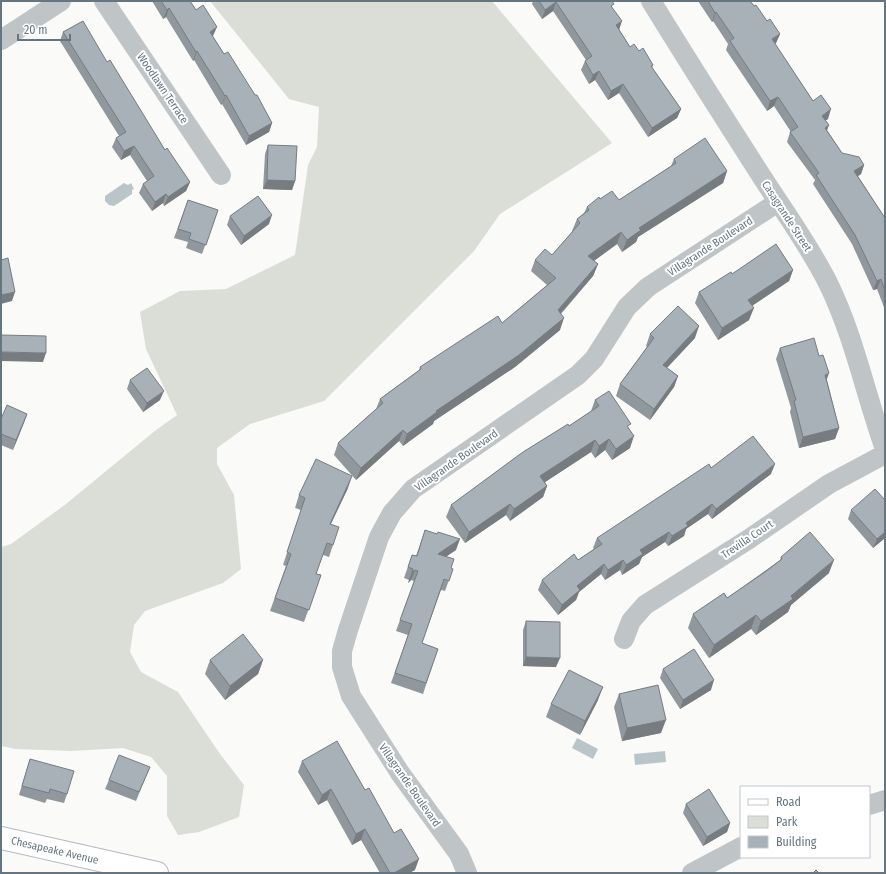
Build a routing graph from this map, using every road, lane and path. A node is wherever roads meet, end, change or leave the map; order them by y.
1 (61, 1) edge
2 (104, 1) edge
3 (651, 1) edge
4 (1, 40) edge
5 (221, 175) dead end
6 (778, 202) junction
7 (885, 448) edge
8 (885, 454) edge
9 (624, 639) dead end
10 (885, 800) edge
11 (870, 805) edge
12 (1, 838) edge
13 (740, 848) edge
14 (157, 873) edge
15 (467, 873) edge
16 (692, 873) edge

1 - 4 street
2 - 5 street, Woodlawn Terrace
3 - 6 street, Casagrande Street
6 - 7 street, Casagrande Street
6 - 15 street, Villagrande Boulevard
8 - 9 street, Trevilla Court
10 - 11 street
12 - 14 street, Chesapeake Avenue
13 - 16 street

